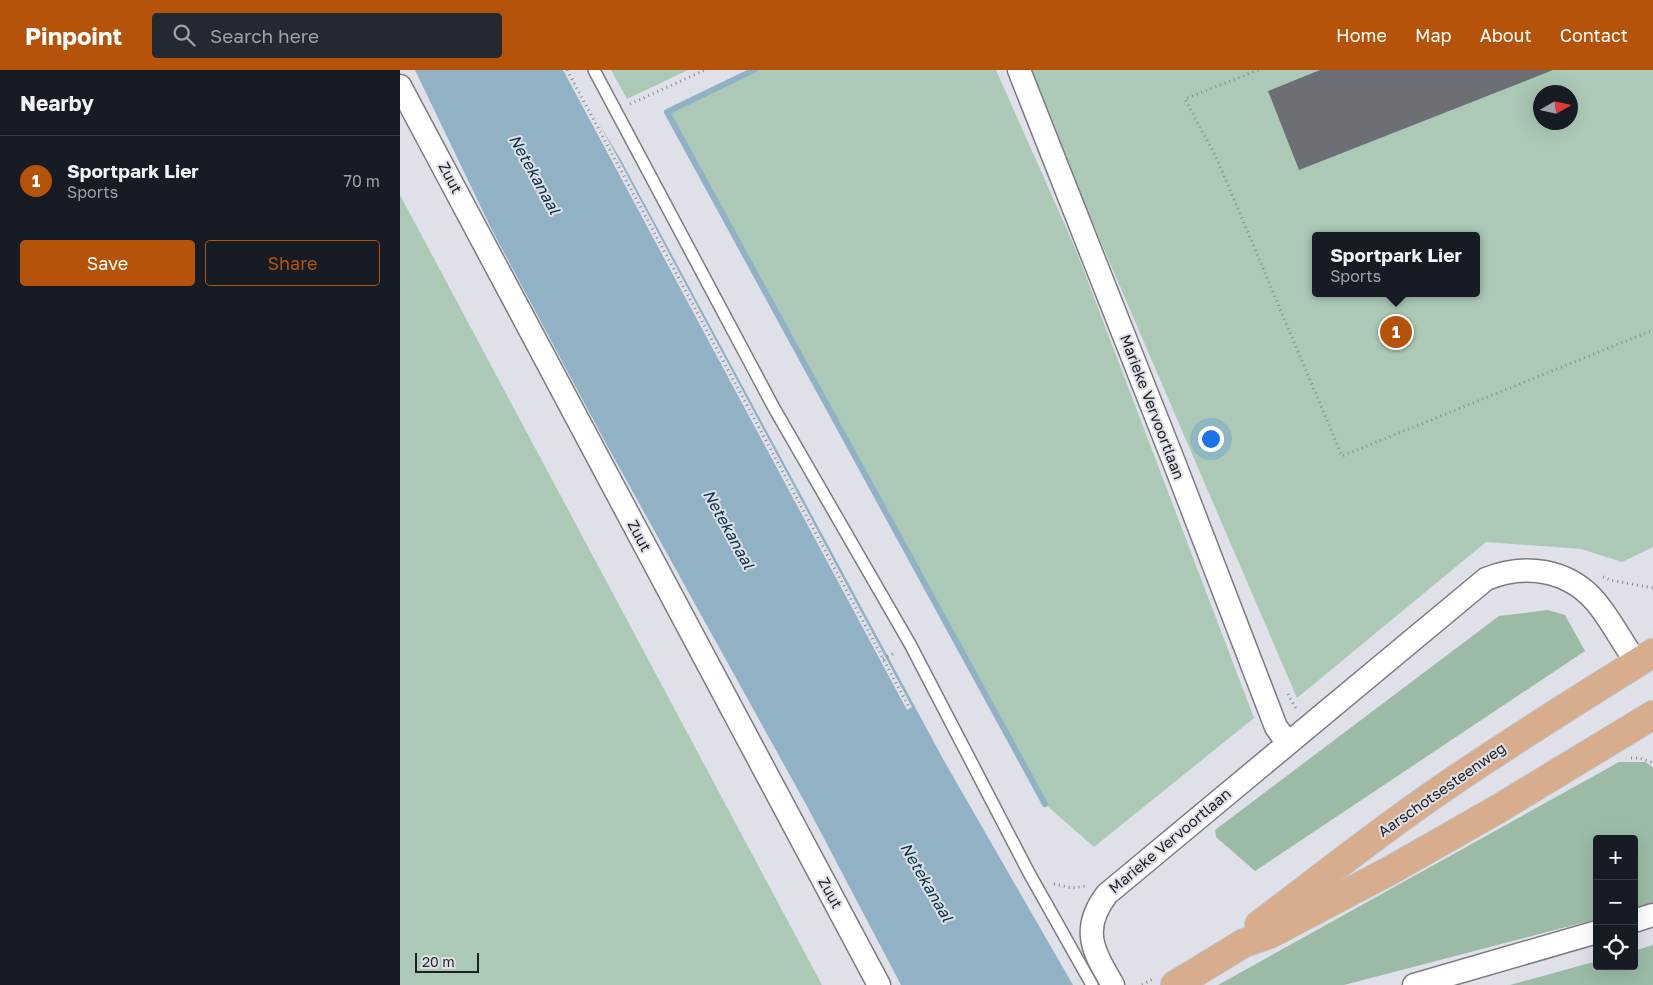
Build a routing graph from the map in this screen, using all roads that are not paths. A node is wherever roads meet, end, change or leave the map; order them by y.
1 (594, 70) edge
2 (1019, 70) edge
3 (400, 86) edge
4 (1645, 658) edge
5 (1652, 719) edge
6 (1287, 742) junction
7 (1653, 915) edge
8 (1638, 920) edge
9 (1593, 933) edge
10 (1244, 943) junction
11 (1164, 982) edge
12 (879, 985) edge
13 (1092, 985) edge
14 (1113, 985) edge
15 (1414, 985) edge

1 - 13 lane
2 - 6 street, Marieke Vervoortlaan
3 - 12 street, Zuut
4 - 6 street, Marieke Vervoortlaan
4 - 10 main road, Aarschotsesteenweg
5 - 10 main road, Aarschotsesteenweg
6 - 14 street, Marieke Vervoortlaan
7 - 8 street
9 - 15 street
10 - 11 main road, Aarschotsesteenweg

